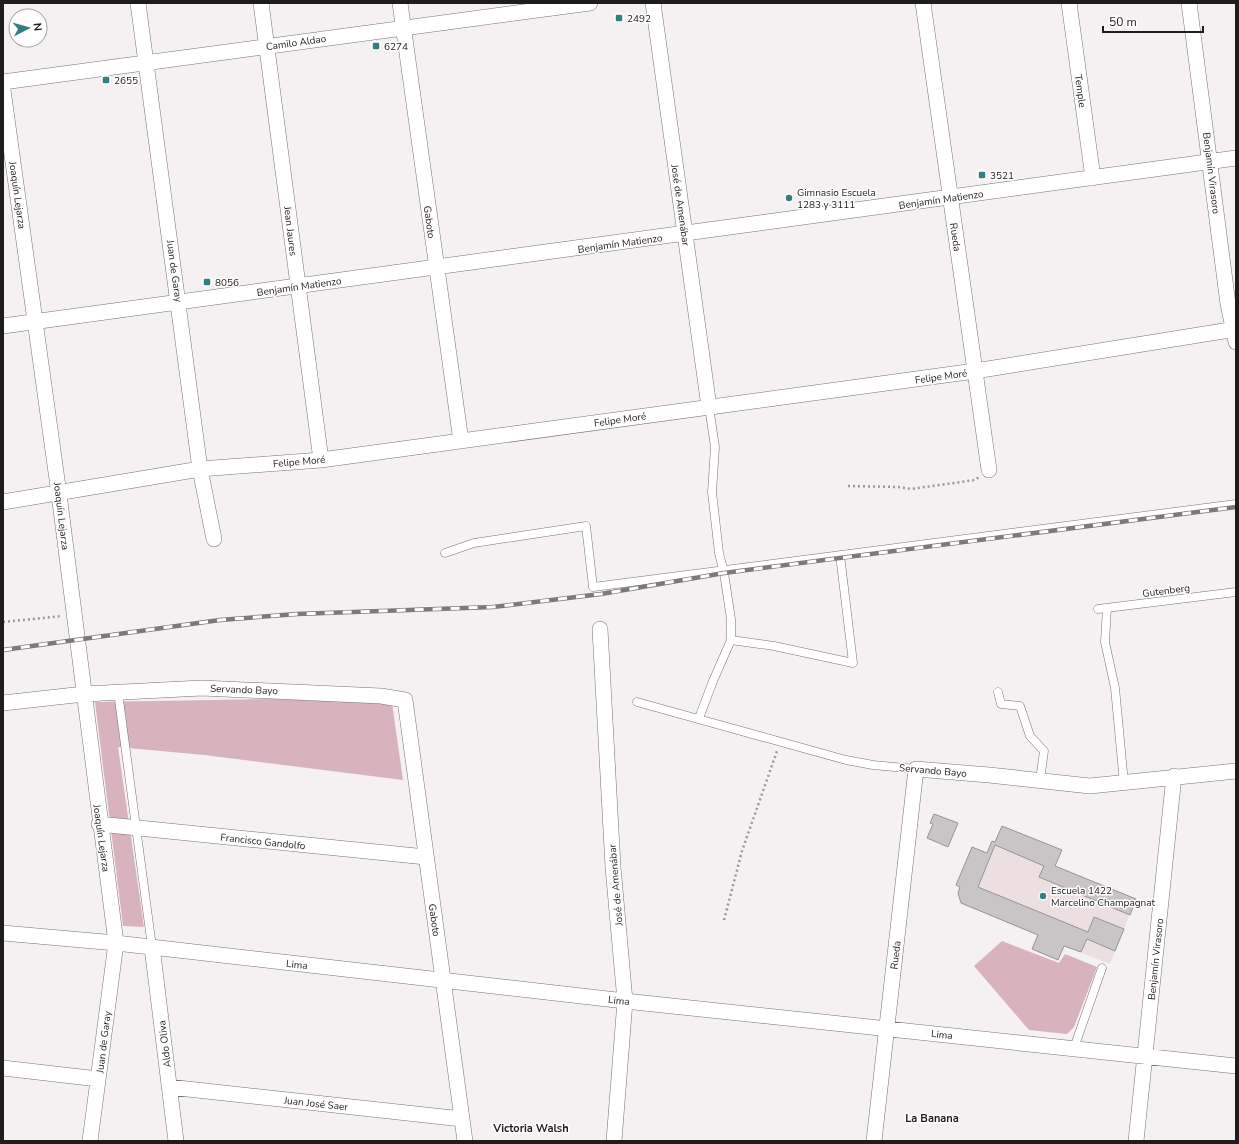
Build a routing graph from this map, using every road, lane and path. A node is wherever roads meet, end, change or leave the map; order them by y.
1 (138, 3) edge
2 (261, 3) edge
3 (400, 3) edge
4 (590, 3) edge
5 (653, 3) edge
6 (923, 3) edge
7 (1069, 3) edge
8 (1188, 3) edge
9 (404, 28) junction
10 (267, 46) junction
11 (147, 62) junction
12 (3, 82) edge
13 (3, 90) edge
14 (1236, 158) edge
15 (1210, 161) junction
16 (1093, 178) junction
17 (950, 198) junction
18 (685, 234) junction
19 (437, 268) junction
20 (298, 286) junction
21 (179, 303) junction
22 (35, 322) junction
23 (3, 326) edge
24 (1235, 334) edge
25 (975, 371) junction
26 (709, 407) junction
27 (461, 441) junction
28 (321, 460) junction
29 (200, 468) junction
30 (989, 470) joint
31 (848, 486) dead end
32 (59, 494) junction
33 (3, 502) edge
34 (1236, 504) edge
35 (214, 539) dead end
36 (445, 553) dead end
37 (840, 555) junction
38 (723, 570) junction
39 (1236, 592) edge
40 (1107, 608) junction
41 (1098, 609) dead end
42 (74, 614) junction
43 (3, 622) edge
44 (600, 629) dead end
45 (731, 640) junction
46 (118, 692) junction
47 (998, 692) dead end
48 (84, 694) junction
49 (405, 700) joint
50 (637, 702) dead end
51 (3, 703) edge
52 (700, 718) junction
53 (779, 743) junction
54 (916, 769) junction
55 (1236, 771) edge
56 (1174, 776) junction
57 (1040, 780) junction
58 (1124, 783) junction
59 (100, 824) junction
60 (136, 828) junction
61 (426, 857) junction
62 (724, 920) dead end
63 (3, 933) edge
64 (116, 943) junction
65 (152, 947) junction
66 (1102, 968) dead end
67 (443, 980) junction
68 (625, 1001) junction
69 (887, 1028) junction
70 (1074, 1048) junction
71 (1145, 1056) junction
72 (1236, 1066) edge
73 (3, 1068) edge
74 (98, 1079) junction
75 (169, 1087) junction
76 (462, 1119) junction
77 (90, 1141) edge
78 (176, 1141) edge
79 (465, 1141) edge
80 (614, 1141) edge
81 (874, 1141) edge
82 (1136, 1141) edge

1 - 11 street, Juan de Garay
2 - 10 street, Jean Jaures
3 - 9 street, Gaboto
4 - 9 street, Camilo Aldao
5 - 18 street, José de Amenábar
6 - 17 street, Rueda
7 - 16 street, Temple
8 - 15 street, Benjamín Virasoro
9 - 10 street, Camilo Aldao
9 - 19 street, Gaboto
10 - 11 street, Camilo Aldao
10 - 20 street, Jean Jaures
11 - 12 street, Camilo Aldao
11 - 21 street, Juan de Garay
13 - 22 street, Joaquín Lejarza
14 - 15 street, Benjamín Matienzo
15 - 16 street, Benjamín Matienzo
15 - 24 street, Benjamín Virasoro
16 - 17 street, Benjamín Matienzo
17 - 18 street, Benjamín Matienzo
17 - 25 street, Rueda
18 - 19 street, Benjamín Matienzo
18 - 26 street, José de Amenábar
19 - 20 street, Benjamín Matienzo
19 - 27 street, Gaboto
20 - 21 street, Benjamín Matienzo
20 - 28 street, Jean Jaures
21 - 22 street, Benjamín Matienzo
21 - 29 street, Juan de Garay
22 - 23 street, Benjamín Matienzo
22 - 32 street, Joaquín Lejarza
24 - 25 street, Felipe Moré
25 - 26 street, Felipe Moré
25 - 30 street, Rueda
26 - 27 street, Felipe Moré
26 - 38 lane
27 - 28 street, Felipe Moré
28 - 29 street, Felipe Moré
29 - 32 street, Felipe Moré
29 - 35 street, Juan de Garay
30 - 31 path
32 - 33 street, Felipe Moré
32 - 42 street, Joaquín Lejarza
34 - 37 lane
36 - 38 lane
37 - 38 lane
37 - 45 lane
38 - 45 lane
39 - 40 lane, Gutenberg
40 - 41 lane, Gutenberg
40 - 58 lane
42 - 43 path
42 - 48 street, Joaquín Lejarza
44 - 68 street, José de Amenábar
45 - 52 lane
46 - 48 street, Servando Bayo
46 - 49 street, Servando Bayo
46 - 60 lane
47 - 57 lane
48 - 51 street, Servando Bayo
48 - 59 street, Joaquín Lejarza
49 - 61 street, Gaboto
50 - 52 lane, Servando Bayo
52 - 53 lane, Servando Bayo
53 - 54 lane, Servando Bayo
53 - 62 path
54 - 57 street, Servando Bayo
54 - 69 street, Rueda
55 - 56 street, Servando Bayo
56 - 58 street, Servando Bayo
56 - 71 street, Benjamín Virasoro
57 - 58 street, Servando Bayo
59 - 60 street, Francisco Gandolfo
59 - 64 street, Joaquín Lejarza
60 - 61 street, Francisco Gandolfo
60 - 65 lane
61 - 67 street, Gaboto
63 - 64 street, Lima
64 - 65 street, Lima
64 - 74 street, Juan de Garay
65 - 67 street, Lima
65 - 75 street, Aldo Oliva
66 - 70 lane
67 - 68 street, Lima
67 - 76 street, Gaboto
68 - 69 street, Lima
68 - 80 street, José de Amenábar
69 - 70 street, Lima
69 - 81 street, Rueda
70 - 71 street, Lima
71 - 72 street, Lima
71 - 82 street, Benjamín Virasoro
73 - 74 street
74 - 77 street, Juan de Garay
75 - 76 street, Juan José Saer
75 - 78 street, Aldo Oliva
76 - 79 street, Gaboto

